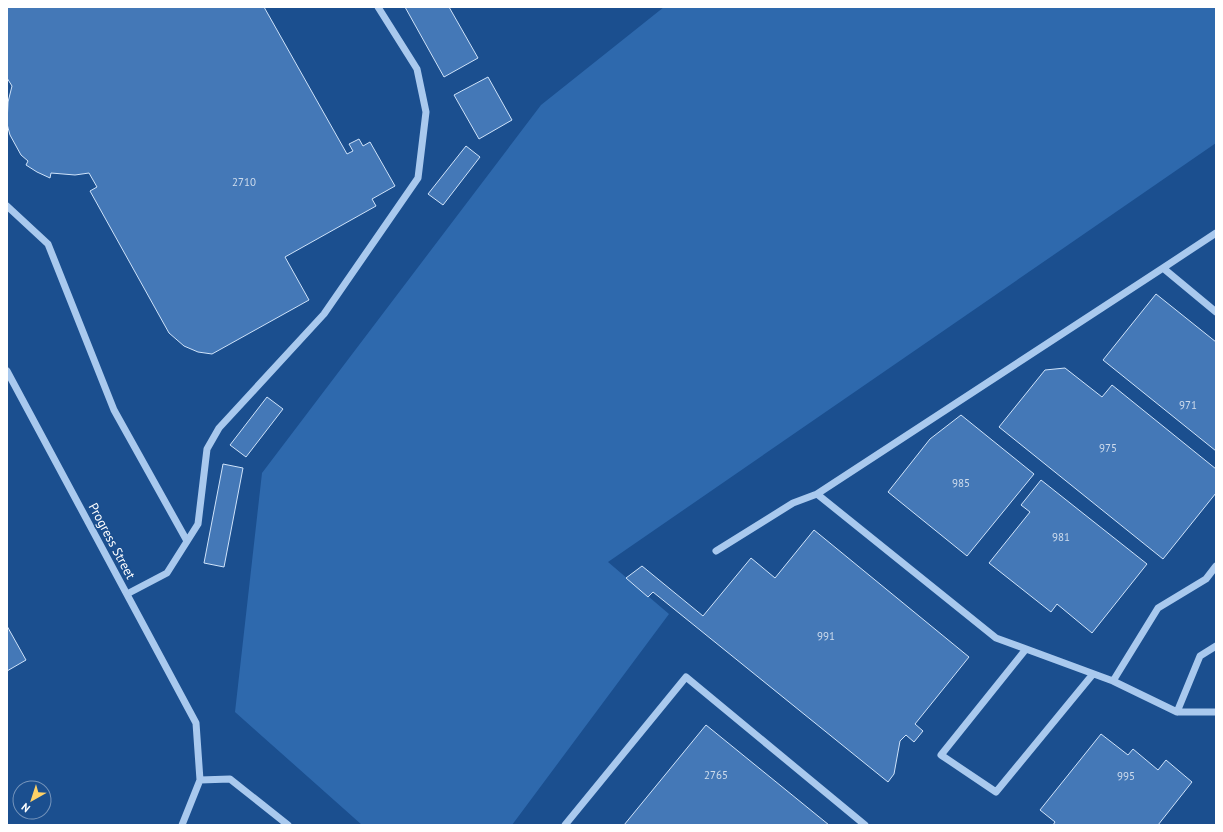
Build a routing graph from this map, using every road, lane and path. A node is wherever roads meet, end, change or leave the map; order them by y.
1 (378, 7) edge
2 (7, 206) edge
3 (1216, 233) edge
4 (1163, 268) junction
5 (1216, 312) edge
6 (7, 371) edge
7 (816, 494) junction
8 (187, 541) junction
9 (716, 551) dead end
10 (1216, 566) edge
11 (127, 594) junction
12 (1216, 646) edge
13 (1026, 649) junction
14 (1093, 674) junction
15 (1113, 681) junction
16 (1177, 712) junction
17 (1216, 712) edge
18 (200, 780) junction
19 (182, 825) edge
20 (288, 825) edge
21 (565, 825) edge
22 (866, 825) edge

1 - 8 street
2 - 8 street
3 - 4 street
4 - 5 street
4 - 7 street
6 - 11 street, Progress Street
7 - 9 street
7 - 13 street
8 - 11 street
10 - 15 street
11 - 18 street, Progress Street
12 - 16 street
13 - 14 street
13 - 14 street
14 - 15 street
15 - 16 street
16 - 17 street
18 - 19 street
18 - 20 street
21 - 22 street

